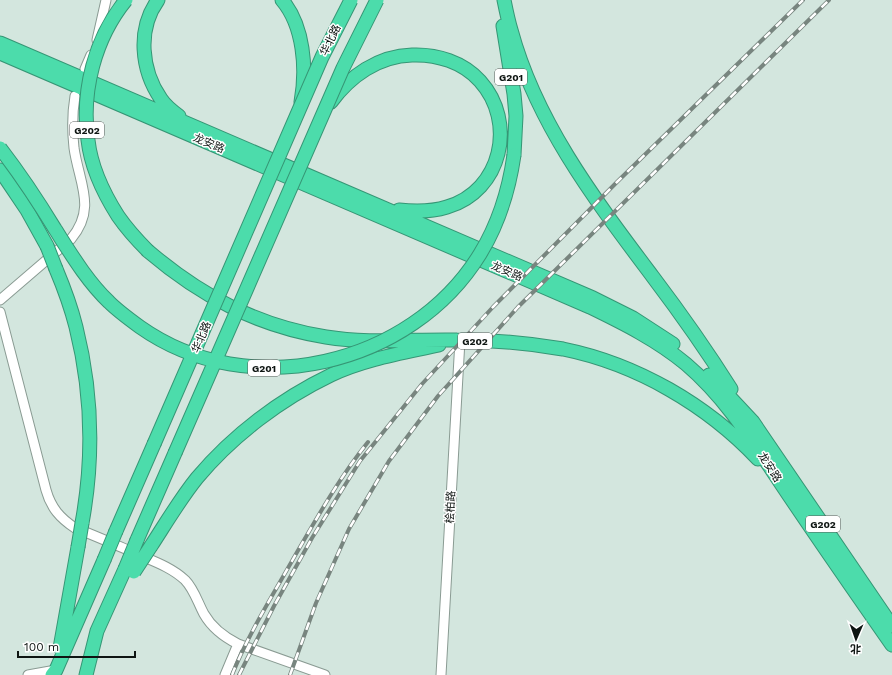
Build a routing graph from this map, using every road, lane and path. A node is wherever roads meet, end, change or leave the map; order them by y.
1 (106, 0) edge
2 (126, 0) edge
3 (158, 0) edge
4 (282, 0) edge
5 (351, 0) edge
6 (377, 0) edge
7 (500, 0) edge
8 (504, 0) edge
9 (0, 43) edge
10 (0, 53) edge
11 (85, 69) dead end
12 (75, 96) dead end
13 (299, 110) junction
14 (321, 116) junction
15 (195, 127) junction
16 (0, 148) edge
17 (0, 170) edge
18 (380, 206) junction
19 (0, 300) edge
20 (0, 312) edge
21 (460, 340) junction
22 (753, 422) junction
23 (781, 484) junction
24 (130, 570) junction
25 (892, 626) edge
26 (238, 644) junction
27 (892, 645) edge
28 (54, 673) edge
29 (28, 675) edge
30 (86, 675) edge
31 (226, 675) edge
32 (325, 675) edge
33 (441, 675) edge

1 - 11 street
2 - 21 highway, G202, bridge
3 - 15 highway
4 - 13 highway, bridge
5 - 13 highway, 华北路, bridge
6 - 14 highway, 华北路, bridge
7 - 16 highway, G201, bridge
8 - 22 highway, G202
9 - 15 highway, 龙安路
10 - 23 highway, 龙安路
12 - 19 street
13 - 28 highway, 华北路, bridge
14 - 18 highway, bridge
14 - 24 highway, 华北路, bridge
15 - 18 highway, 龙安路
17 - 28 highway, bridge
18 - 22 highway, 龙安路
20 - 26 street
21 - 23 highway, G202
21 - 24 highway, bridge
21 - 33 street, 桧柏路
22 - 25 highway, 龙安路 / G202
23 - 27 highway, 龙安路 / G202
24 - 30 highway, 华北路
26 - 31 street
26 - 32 street
28 - 29 street

